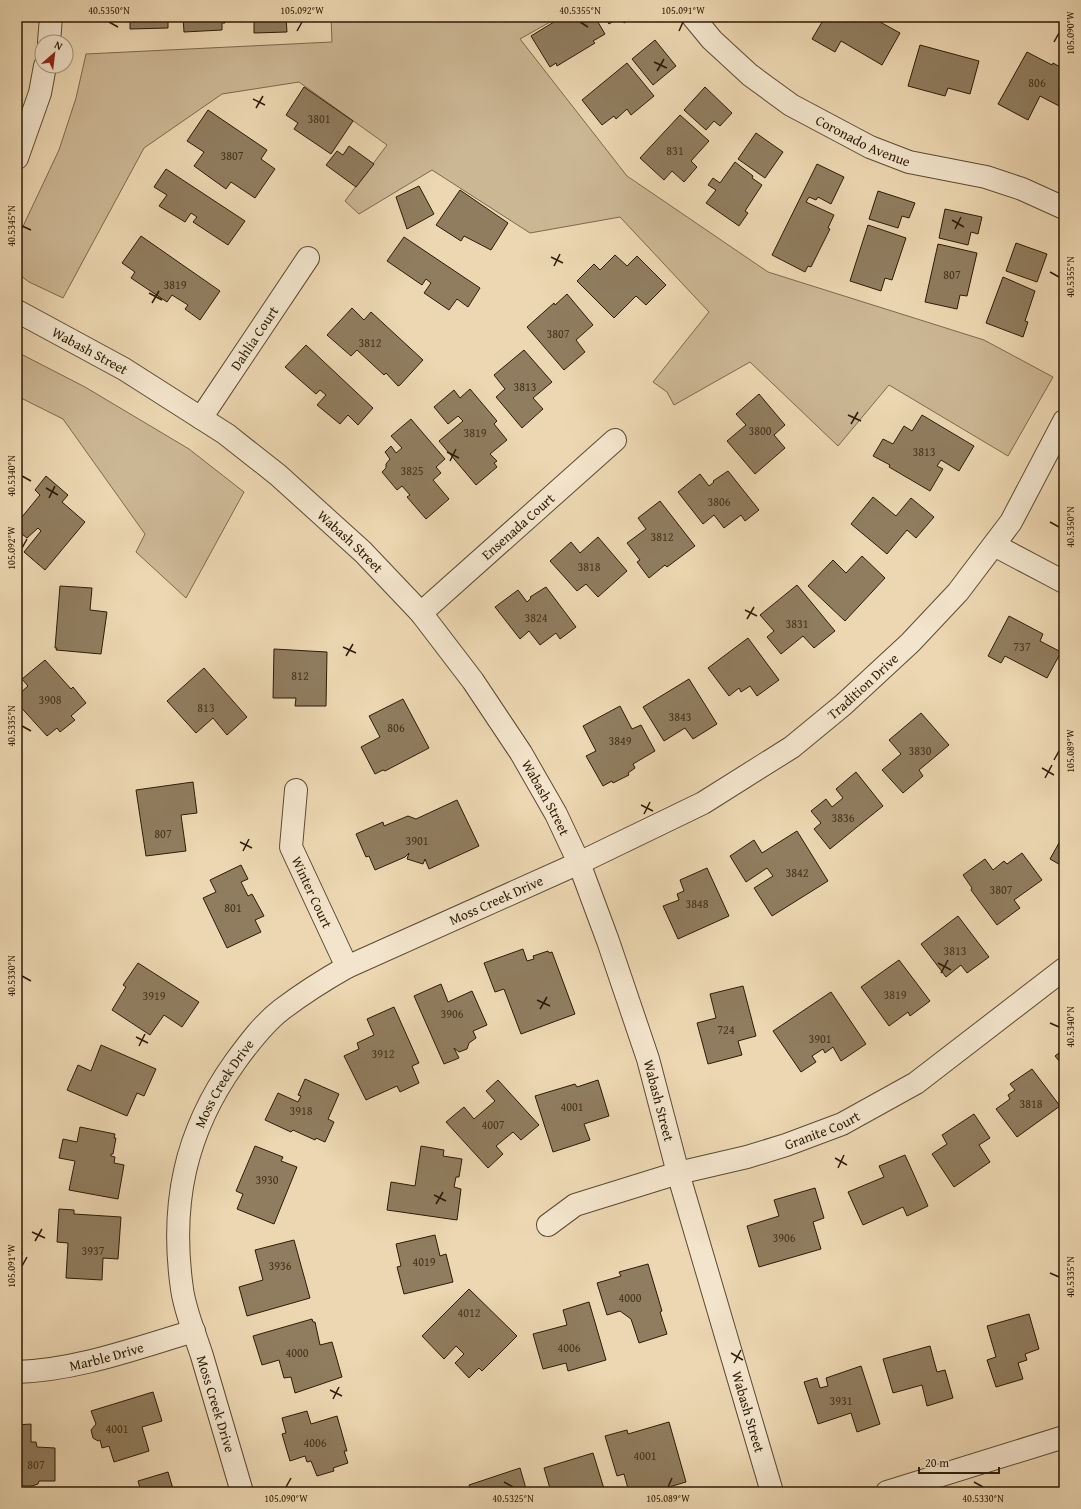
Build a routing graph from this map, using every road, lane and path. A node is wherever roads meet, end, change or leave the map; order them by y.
1 (51, 17) edge
2 (693, 17) edge
3 (49, 34) edge
4 (44, 74) edge
5 (17, 158) edge
6 (1064, 208) edge
7 (308, 258) dead end
8 (17, 311) edge
9 (201, 418) junction
10 (1064, 421) edge
11 (615, 440) dead end
12 (994, 544) junction
13 (1064, 582) edge
14 (421, 613) junction
15 (296, 790) dead end
16 (579, 863) junction
17 (347, 967) junction
18 (1064, 969) edge
19 (678, 1174) junction
20 (548, 1225) dead end
21 (194, 1331) junction
22 (17, 1372) edge
23 (1064, 1437) edge
24 (242, 1492) edge
25 (772, 1492) edge
26 (887, 1492) edge

1 - 3 street
2 - 6 street, Coronado Avenue
4 - 5 street
7 - 9 street, Dahlia Court
8 - 9 street, Wabash Street
9 - 14 street, Wabash Street
10 - 12 street, Tradition Drive
11 - 14 street, Ensenada Court
12 - 13 street
12 - 16 street, Tradition Drive
14 - 16 street, Wabash Street
15 - 17 street, Winter Court
16 - 17 street, Moss Creek Drive
16 - 19 street, Wabash Street
17 - 21 street, Moss Creek Drive
18 - 19 street, Granite Court
19 - 20 street, Granite Court
19 - 25 street, Wabash Street
21 - 22 street, Marble Drive
21 - 24 street, Moss Creek Drive
23 - 26 street

